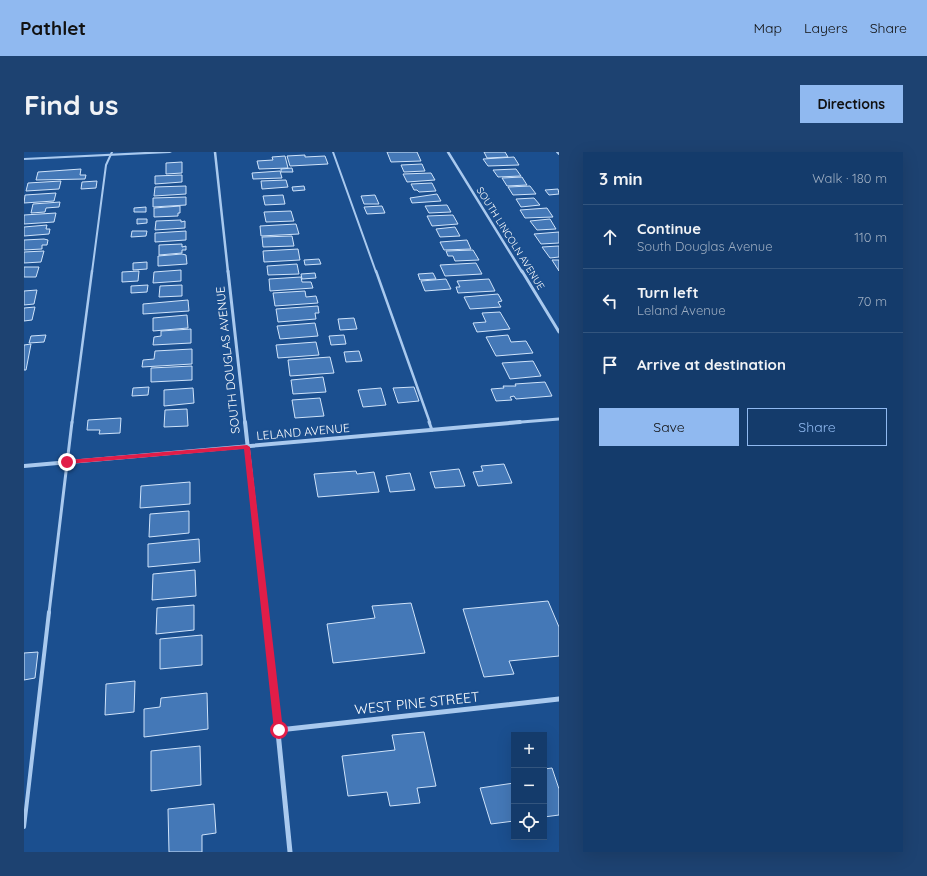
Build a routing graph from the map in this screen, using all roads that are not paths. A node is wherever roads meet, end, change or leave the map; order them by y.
1 (170, 152) edge
2 (215, 152) edge
3 (333, 152) edge
4 (448, 152) edge
5 (557, 152) edge
6 (111, 154) edge
7 (559, 154) edge
8 (24, 159) edge
9 (559, 332) edge
10 (559, 420) edge
11 (432, 430) junction
12 (247, 447) junction
13 (67, 462) junction
14 (24, 466) edge
15 (559, 699) edge
16 (279, 730) junction
17 (24, 827) edge
18 (290, 852) edge

1 - 6 street
2 - 12 street, SOUTH DOUGLAS AVENUE
3 - 11 lane
4 - 9 street, SOUTH LINCOLN AVENUE
5 - 7 lane
6 - 8 street
6 - 13 lane
10 - 11 street, LELAND AVENUE
11 - 12 street, LELAND AVENUE
12 - 13 street, LELAND AVENUE
12 - 16 street, SOUTH DOUGLAS AVENUE
13 - 14 street, LELAND AVENUE
13 - 17 lane
15 - 16 street, WEST PINE STREET
16 - 18 street, SOUTH DOUGLAS AVENUE

